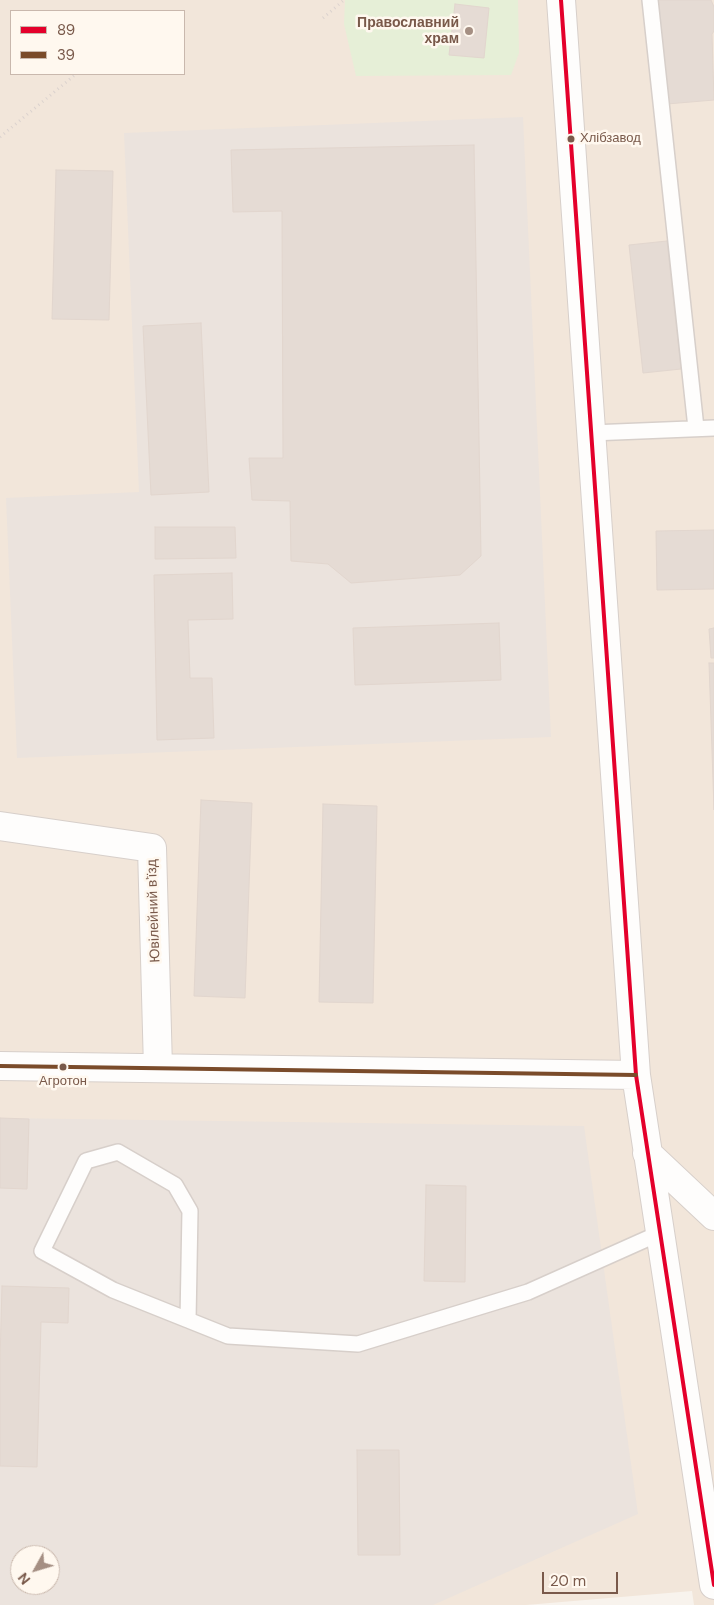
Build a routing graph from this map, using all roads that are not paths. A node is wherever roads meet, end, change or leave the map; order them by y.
1 (560, 0) edge
2 (650, 0) edge
3 (696, 428) junction
4 (714, 428) edge
5 (590, 433) junction
6 (0, 826) edge
7 (0, 1066) edge
8 (158, 1068) junction
9 (636, 1074) junction
10 (647, 1153) junction
11 (714, 1216) edge
12 (660, 1233) junction
13 (188, 1320) junction
14 (714, 1584) edge

1 - 5 street
2 - 3 lane
3 - 4 lane
3 - 5 lane
5 - 9 street
6 - 8 street, Ювілейний в'їзд
7 - 8 street
8 - 9 street
9 - 10 street
10 - 11 street
10 - 12 street
12 - 13 lane
12 - 14 street
13 - 13 lane

